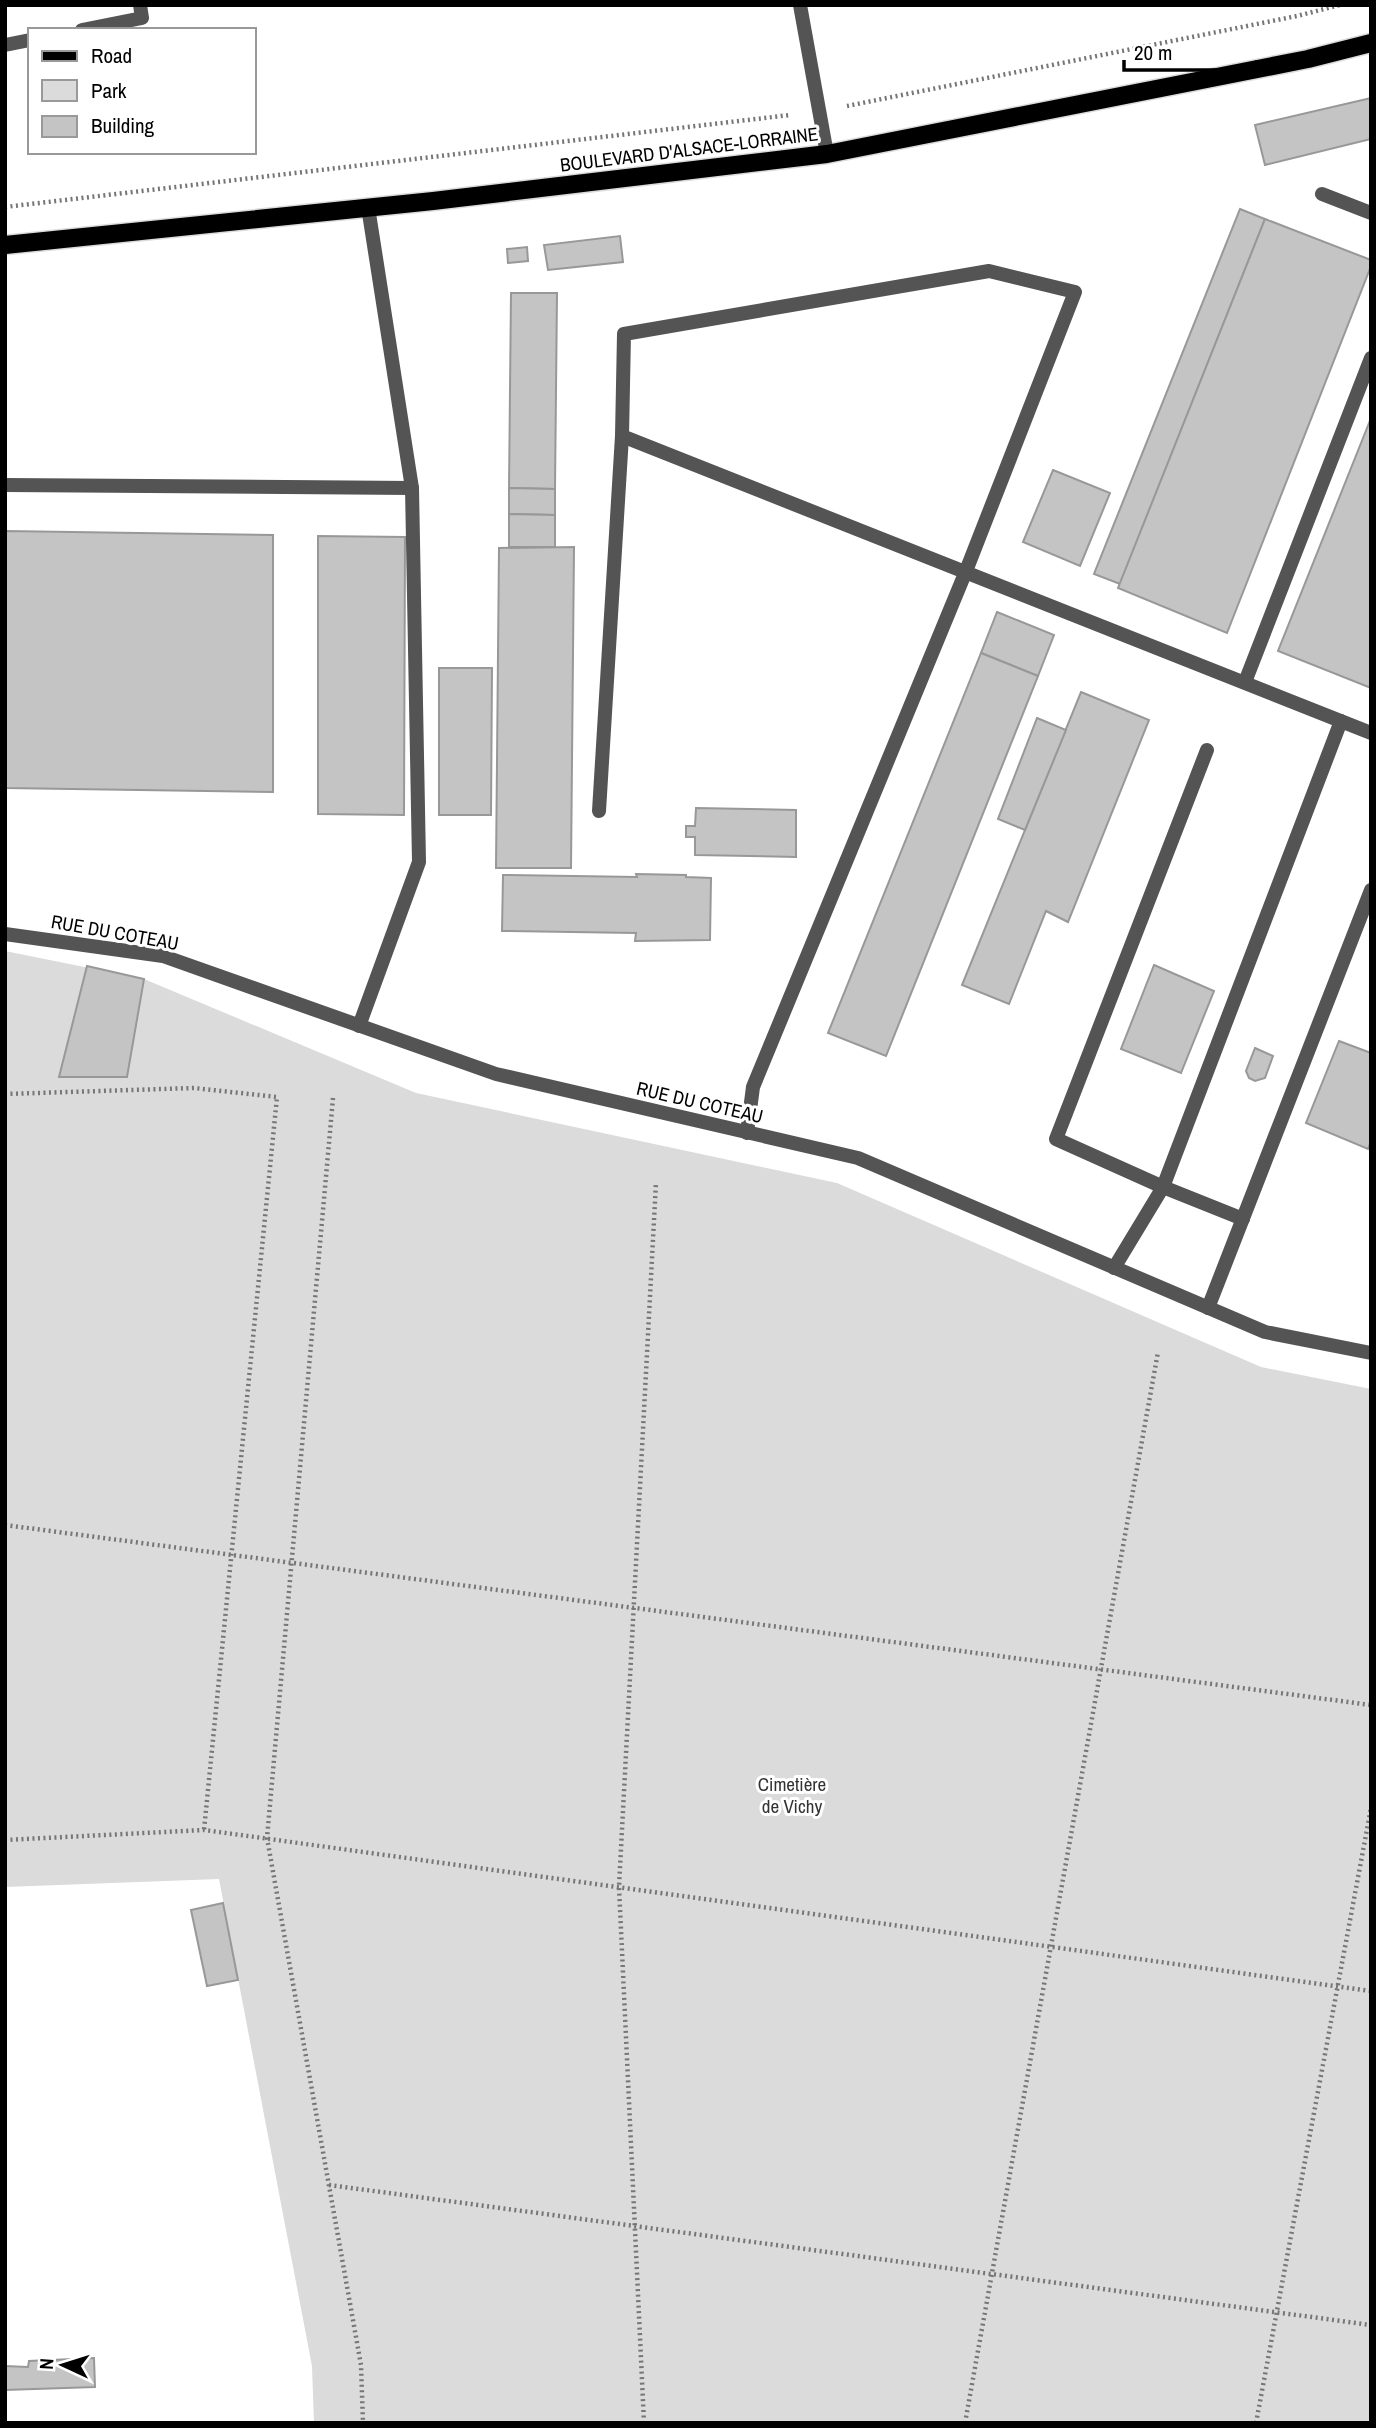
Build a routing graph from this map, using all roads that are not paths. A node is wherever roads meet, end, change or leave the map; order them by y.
1 (140, 5) edge
2 (800, 5) edge
3 (92, 28) edge
4 (28, 40) edge
5 (1371, 43) edge
6 (5, 45) edge
7 (827, 154) junction
8 (1322, 194) dead end
9 (368, 207) junction
10 (1371, 213) edge
11 (5, 245) edge
12 (1371, 358) edge
13 (622, 436) junction
14 (5, 485) edge
15 (412, 488) junction
16 (966, 571) junction
17 (1245, 682) junction
18 (1341, 721) junction
19 (1371, 733) edge
20 (1207, 750) dead end
21 (599, 811) dead end
22 (1371, 890) edge
23 (5, 934) edge
24 (359, 1026) junction
25 (747, 1133) junction
26 (1163, 1187) junction
27 (1243, 1220) junction
28 (1114, 1268) junction
29 (1208, 1308) junction
30 (1371, 1353) edge

1 - 3 street
2 - 7 street
4 - 6 street
5 - 7 main road, BOULEVARD D'ALSACE-LORRAINE
7 - 9 main road, BOULEVARD D'ALSACE-LORRAINE
8 - 10 street
9 - 11 main road, BOULEVARD D'ALSACE-LORRAINE
9 - 15 street
12 - 17 street
13 - 16 street
13 - 16 street
13 - 21 street
14 - 15 street
15 - 24 street
16 - 17 street
16 - 25 street
17 - 18 street
18 - 19 street
18 - 26 street
20 - 26 street
22 - 27 street
23 - 24 street, RUE DU COTEAU
24 - 25 street, RUE DU COTEAU
25 - 28 street, RUE DU COTEAU
26 - 27 street
26 - 28 street
27 - 29 street
28 - 29 street, RUE DU COTEAU
29 - 30 street, RUE DU COTEAU

